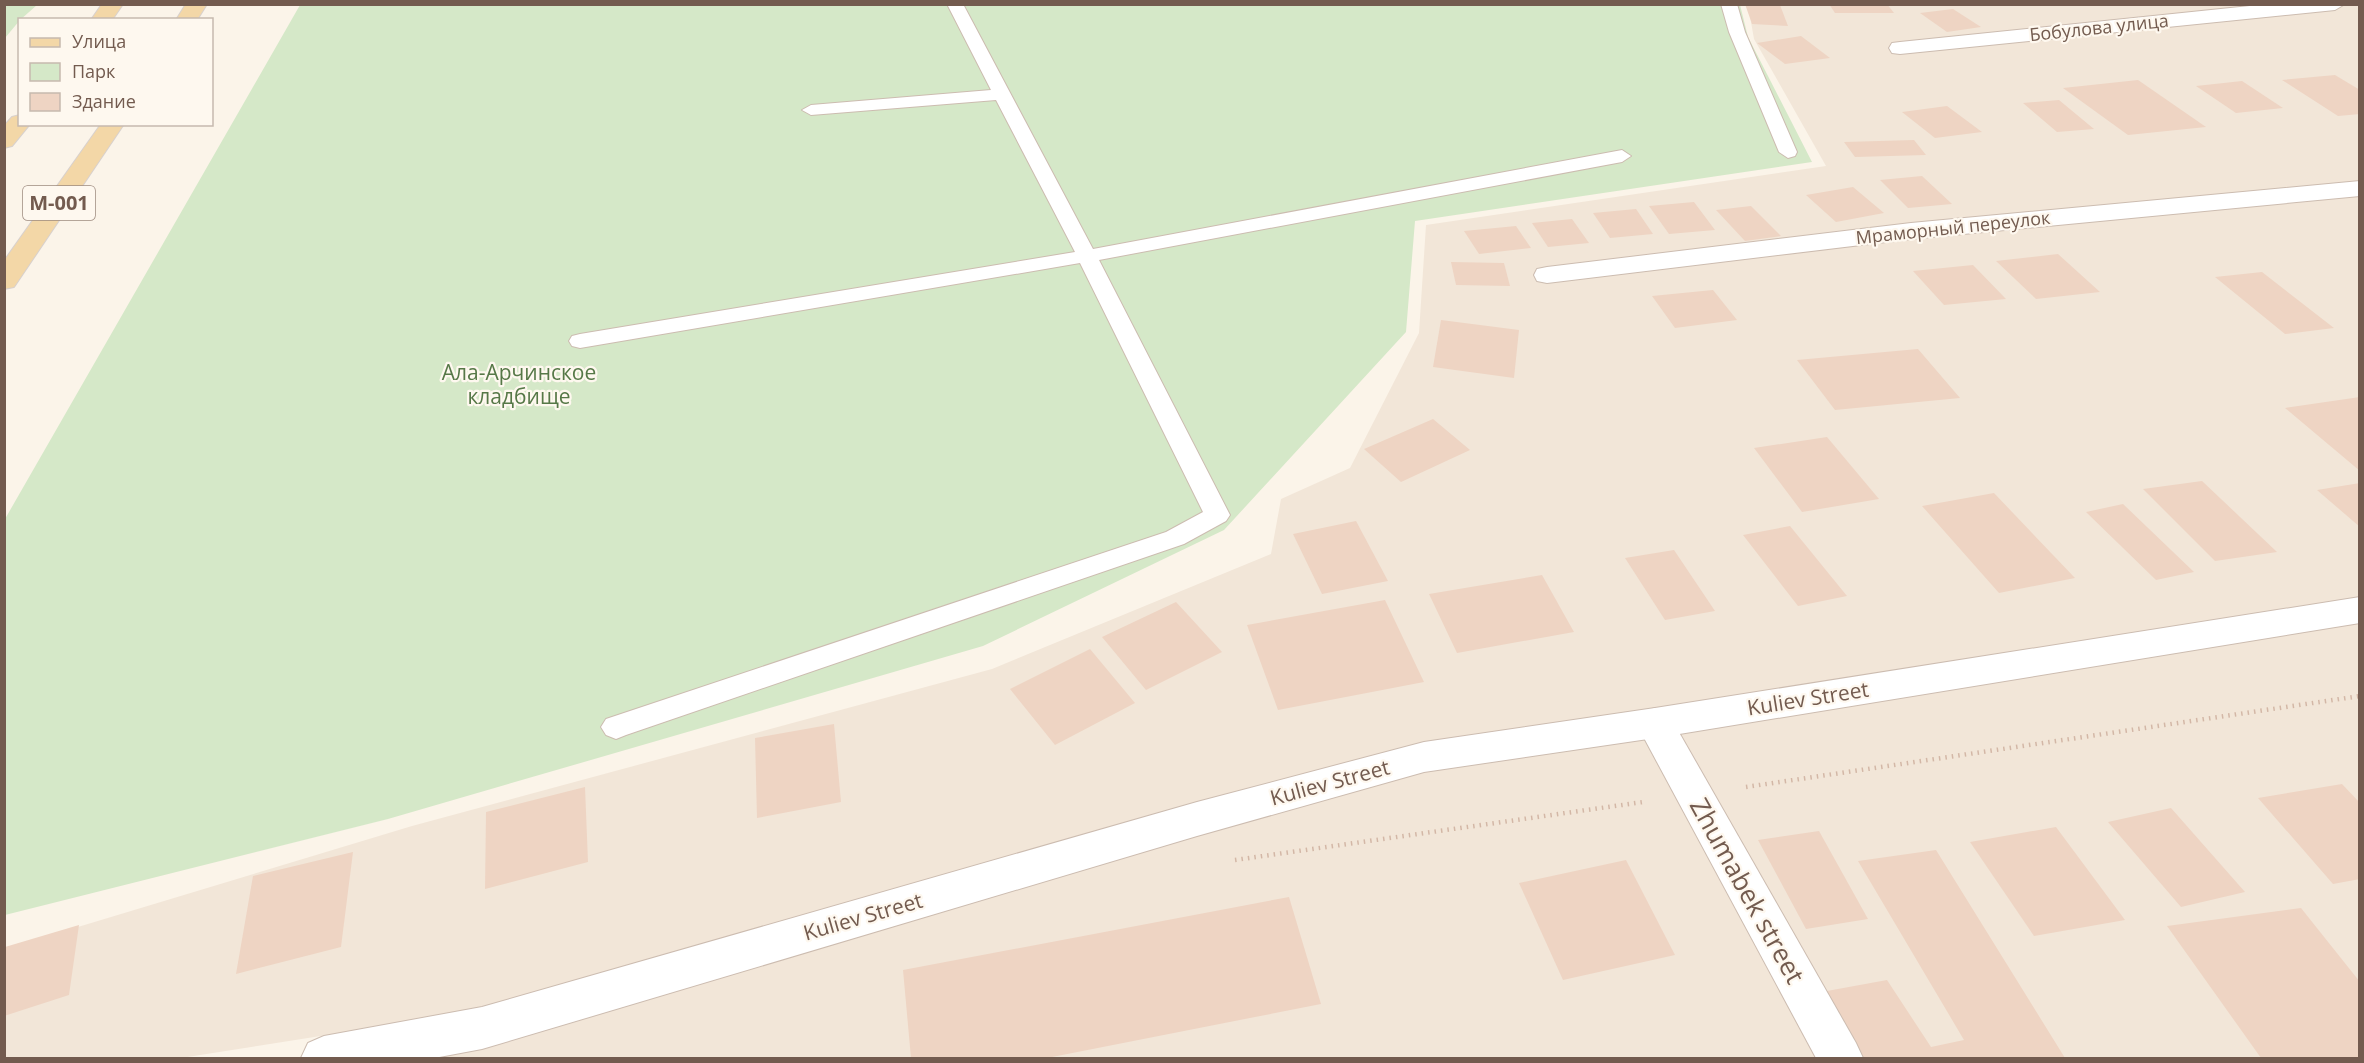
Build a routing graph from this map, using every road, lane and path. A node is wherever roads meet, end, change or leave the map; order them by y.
1 (113, 4) edge
2 (196, 4) edge
3 (955, 4) edge
4 (1729, 4) edge
5 (2335, 4) edge
6 (102, 18) edge
7 (187, 18) edge
8 (1900, 48) dead end
9 (1002, 94) junction
10 (811, 110) dead end
11 (18, 124) edge
12 (112, 126) edge
13 (4, 141) edge
14 (1788, 152) dead end
15 (1622, 156) dead end
16 (2360, 188) edge
17 (1087, 256) junction
18 (1547, 276) dead end
19 (4, 281) edge
20 (580, 341) dead end
21 (2360, 610) edge
22 (2360, 696) edge
23 (1656, 723) junction
24 (616, 727) dead end
25 (1693, 795) junction
26 (1231, 861) dead end
27 (324, 1059) edge
28 (1840, 1059) edge

1 - 6 main road
2 - 7 main road
3 - 9 lane
4 - 14 lane
5 - 8 street, Бобулова улица
9 - 10 lane
9 - 17 lane
11 - 13 main road
12 - 19 main road, М-001
15 - 17 lane
16 - 18 street, Мраморный переулок
17 - 20 lane
17 - 24 lane
21 - 23 street, Kuliev Street
22 - 25 path
23 - 25 street, Zhumabek street
23 - 27 street, Kuliev Street
25 - 26 path
25 - 28 street, Zhumabek street

